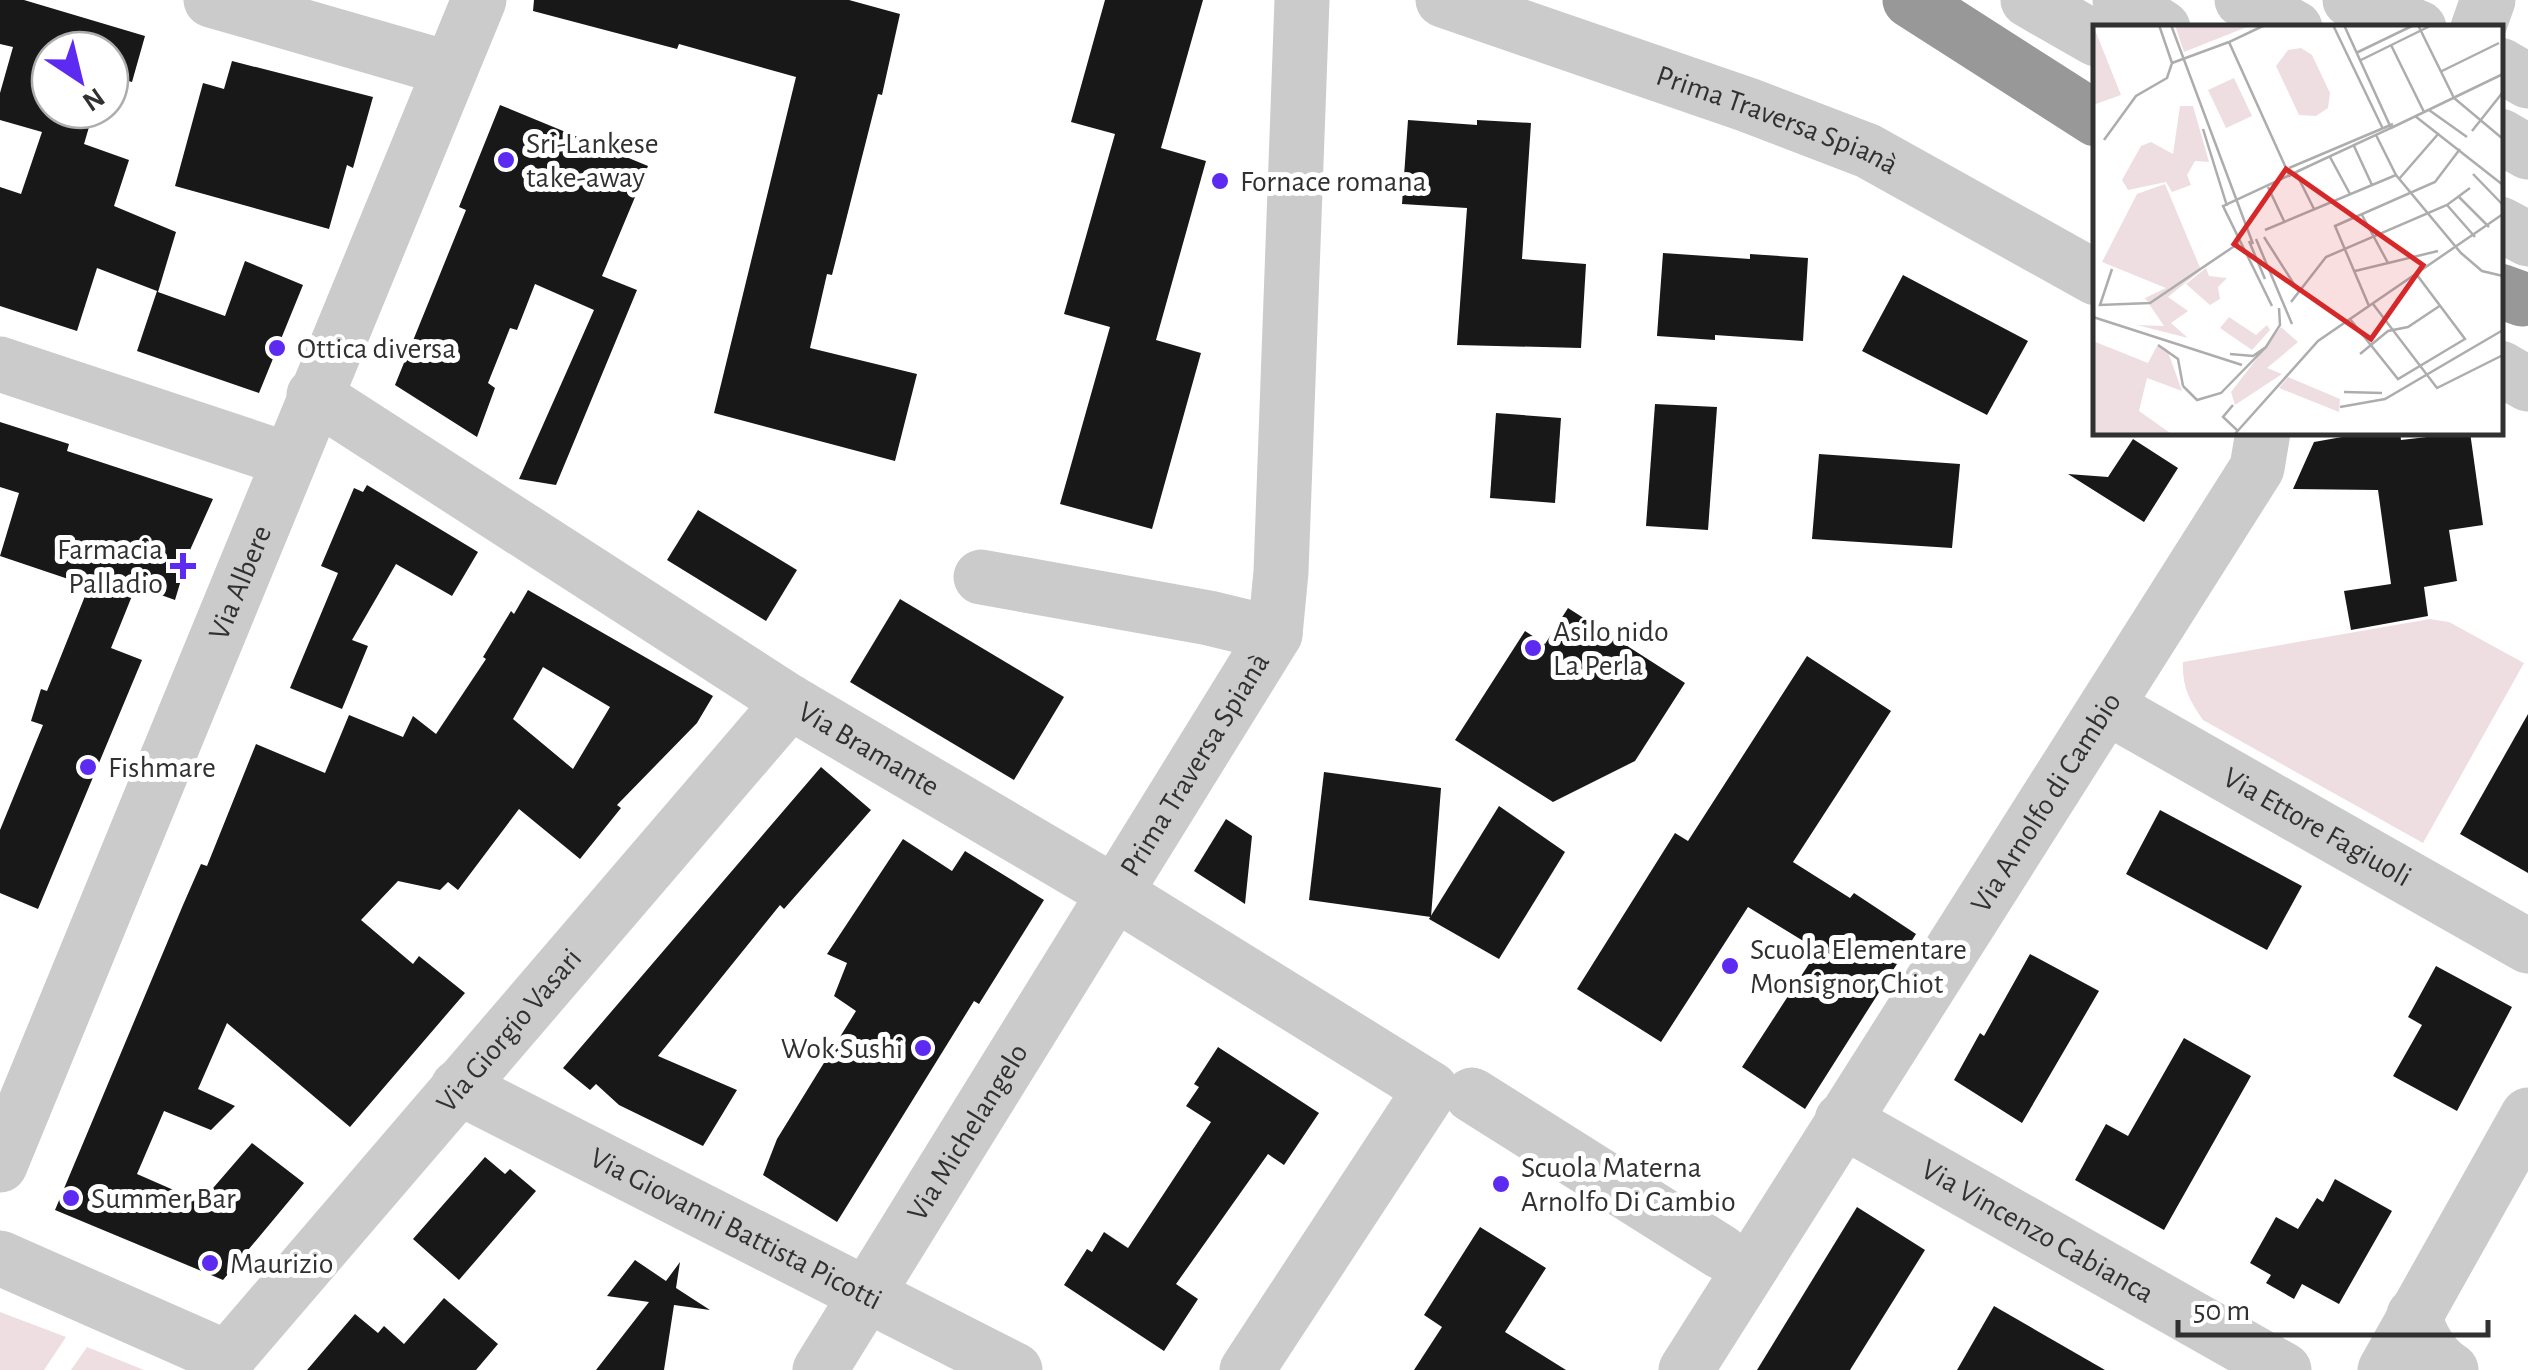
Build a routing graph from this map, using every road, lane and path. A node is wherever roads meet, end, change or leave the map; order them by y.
1 (211, 0) edge
2 (480, 0) edge
3 (1302, 0) edge
4 (1444, 0) edge
5 (1910, 0) edge
6 (1931, 0) edge
7 (2028, 0) edge
8 (2120, 0) edge
9 (2242, 0) edge
10 (2350, 0) edge
11 (2488, 0) edge
12 (2158, 25) edge
13 (2290, 25) edge
14 (2411, 25) edge
15 (2479, 25) edge
16 (2093, 37) edge
17 (2503, 66) edge
18 (450, 68) junction
19 (2528, 82) edge
20 (2093, 87) edge
21 (2093, 117) edge
22 (2503, 138) edge
23 (2528, 152) edge
24 (2503, 226) edge
25 (2528, 239) edge
26 (2093, 276) edge
27 (0, 364) edge
28 (2503, 370) edge
29 (2528, 384) edge
30 (314, 395) junction
31 (2263, 435) edge
32 (288, 460) junction
33 (981, 577) dead end
34 (1275, 634) junction
35 (790, 702) junction
36 (2107, 707) junction
37 (1115, 893) junction
38 (2528, 946) edge
39 (458, 1087) junction
40 (1451, 1092) junction
41 (2528, 1116) edge
42 (1842, 1120) junction
43 (0, 1165) edge
44 (1721, 1252) dead end
45 (0, 1258) edge
46 (868, 1294) junction
47 (2414, 1315) junction
48 (222, 1364) edge
49 (820, 1370) edge
50 (1016, 1370) edge
51 (1247, 1370) edge
52 (1686, 1370) edge
53 (2284, 1370) edge
54 (2385, 1370) edge
55 (2451, 1370) edge

1 - 18 street
2 - 18 street, Via Albere
3 - 34 street, Prima Traversa Spianà
4 - 26 street, Prima Traversa Spianà
5 - 21 highway
6 - 20 highway
7 - 16 street
8 - 12 street
9 - 13 street
10 - 14 street
11 - 15 street
17 - 19 street
18 - 30 street, Via Albere
22 - 23 street
24 - 25 street
27 - 32 street
28 - 29 street
30 - 32 street, Via Albere
30 - 35 street, Via Bramante
31 - 36 street, Via Arnolfo di Cambio
32 - 43 street, Via Albere
33 - 34 street, Prima Traversa Spianà
34 - 37 street, Prima Traversa Spianà
35 - 37 street, Via Bramante
35 - 39 street, Via Giorgio Vasari
36 - 38 street, Via Ettore Fagiuoli
36 - 42 street, Via Arnolfo di Cambio
37 - 40 street, Via Bramante
37 - 46 street, Via Michelangelo
39 - 46 street, Via Giovanni Battista Picotti
39 - 48 street, Via Giorgio Vasari
40 - 44 street, Via Bramante
40 - 51 street
41 - 47 street
42 - 52 street, Via Arnolfo di Cambio
42 - 53 street, Via Vincenzo Cabianca
45 - 48 street, Via Giorgio Vasari
46 - 49 street, Via Michelangelo
46 - 50 street, Via Giovanni Battista Picotti
47 - 54 street
47 - 55 street

